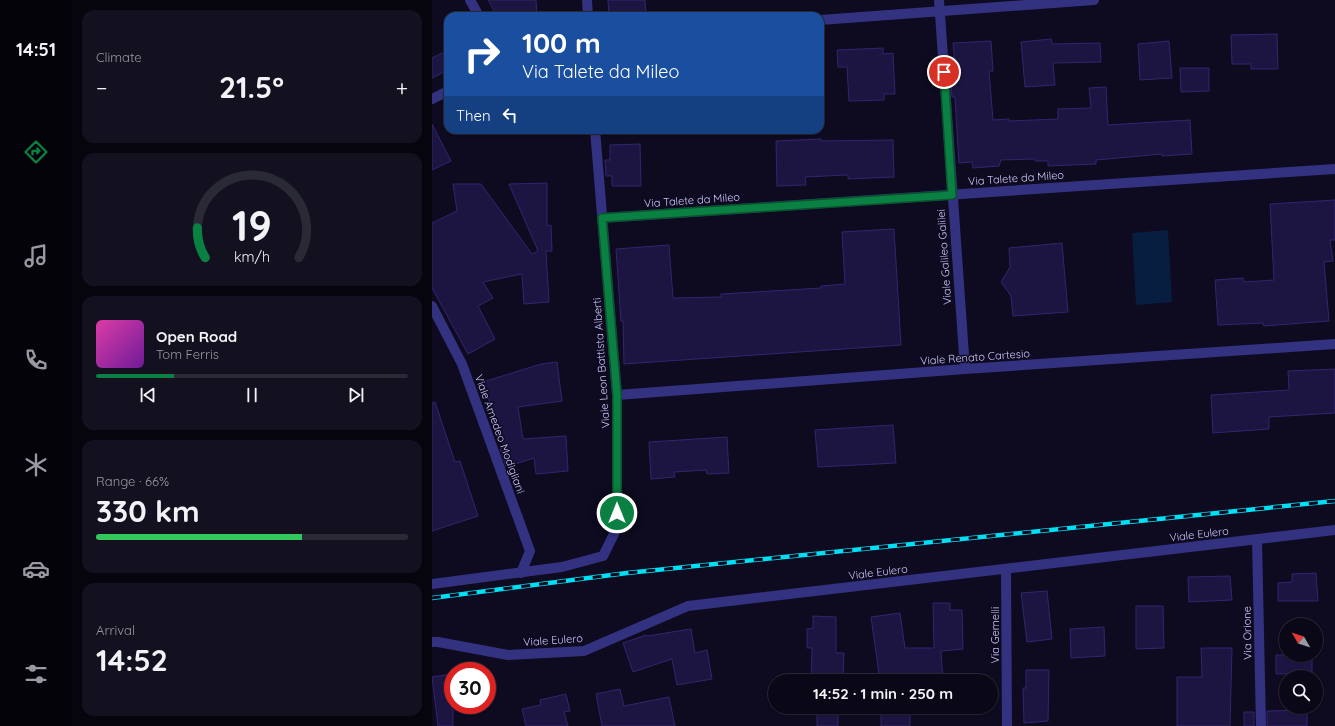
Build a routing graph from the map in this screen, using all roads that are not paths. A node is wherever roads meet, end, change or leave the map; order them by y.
1 (470, 0) edge
2 (587, 0) edge
3 (939, 0) edge
4 (1094, 0) edge
5 (940, 11) junction
6 (477, 12) edge
7 (588, 12) edge
8 (824, 20) edge
9 (444, 94) edge
10 (432, 99) edge
11 (595, 134) edge
12 (1335, 169) edge
13 (952, 195) junction
14 (602, 218) junction
15 (432, 306) edge
16 (1335, 344) edge
17 (965, 369) junction
18 (617, 395) junction
19 (1335, 530) edge
20 (1257, 539) junction
21 (1006, 569) junction
22 (521, 573) junction
23 (432, 584) edge
24 (432, 642) edge
25 (1007, 726) edge
26 (1261, 726) edge

1 - 6 street
2 - 7 street
3 - 5 street, Viale Galileo Galilei
4 - 5 street
5 - 8 street
5 - 13 street, Viale Galileo Galilei
9 - 10 street
11 - 14 street, Viale Leon Battista Alberti
12 - 13 street, Via Talete da Mileo
13 - 14 street, Via Talete da Mileo
13 - 17 street, Viale Galileo Galilei
14 - 18 street, Viale Leon Battista Alberti
15 - 22 street, Viale Amedeo Modigliani
16 - 17 street, Viale Renato Cartesio
17 - 18 street, Viale Renato Cartesio
18 - 22 street, Viale Leon Battista Alberti
19 - 20 street, Viale Eulero
20 - 21 street, Viale Eulero
20 - 26 street, Via Orione
21 - 24 street, Viale Eulero
21 - 25 street, Via Gemelli
22 - 23 street

